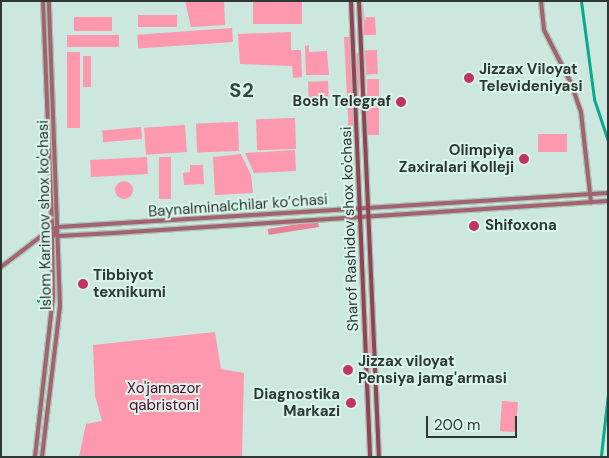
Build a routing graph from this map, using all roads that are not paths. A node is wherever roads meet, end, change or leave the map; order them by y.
1 (43, 1) edge
2 (49, 1) edge
3 (351, 1) edge
4 (359, 1) edge
5 (541, 1) edge
6 (354, 46) junction
7 (361, 46) junction
8 (608, 193) edge
9 (588, 194) junction
10 (464, 200) junction
11 (608, 201) edge
12 (591, 202) junction
13 (362, 208) junction
14 (369, 208) junction
15 (465, 209) junction
16 (362, 216) junction
17 (370, 216) junction
18 (52, 227) junction
19 (58, 227) junction
20 (48, 231) junction
21 (52, 236) junction
22 (58, 236) junction
23 (1, 267) edge
24 (43, 392) junction
25 (50, 393) junction
26 (39, 421) junction
27 (46, 422) junction
28 (35, 457) edge
29 (42, 457) edge
30 (370, 457) edge
31 (379, 457) edge

1 - 18 main road, Islom Karimov shox ko'chasi
2 - 19 main road, Islom Karimov shox ko'chasi
3 - 6 main road, Sharof Rashidov shox ko'chasi
4 - 7 main road, Sharof Rashidov shox ko'chasi
5 - 9 main road
6 - 7 main road
6 - 13 main road, Sharof Rashidov shox ko'chasi
7 - 14 main road, Sharof Rashidov shox ko'chasi
8 - 9 main road, Baynalminalchilar ko’chasi
9 - 10 main road, Baynalminalchilar ko’chasi
9 - 12 main road
10 - 14 main road, Baynalminalchilar ko’chasi
10 - 15 main road
11 - 12 main road, Baynalminalchilar ko’chasi
12 - 15 main road, Baynalminalchilar ko’chasi
13 - 14 main road, Baynalminalchilar ko’chasi
13 - 16 main road, Sharof Rashidov shox ko'chasi
13 - 19 main road, Baynalminalchilar ko’chasi
14 - 17 main road, Sharof Rashidov shox ko'chasi
15 - 17 main road, Baynalminalchilar ko’chasi
16 - 17 main road, Baynalminalchilar ko’chasi
16 - 22 main road, Baynalminalchilar ko’chasi
16 - 30 main road, Sharof Rashidov shox ko'chasi
17 - 31 main road, Sharof Rashidov shox ko'chasi
18 - 19 main road, Baynalminalchilar ko’chasi
18 - 20 main road
18 - 21 main road, Islom Karimov shox ko'chasi
19 - 21 main road
19 - 22 main road, Islom Karimov shox ko'chasi
20 - 21 main road, Baynalminalchilar ko’chasi
20 - 23 main road
21 - 22 main road, Baynalminalchilar ko’chasi
21 - 24 main road, Islom Karimov shox ko'chasi
22 - 25 main road, Islom Karimov shox ko'chasi
24 - 25 main road
24 - 26 main road, Islom Karimov shox ko'chasi
25 - 27 main road, Islom Karimov shox ko'chasi
26 - 27 main road
26 - 28 main road, Islom Karimov shox ko'chasi
27 - 29 main road, Islom Karimov shox ko'chasi

